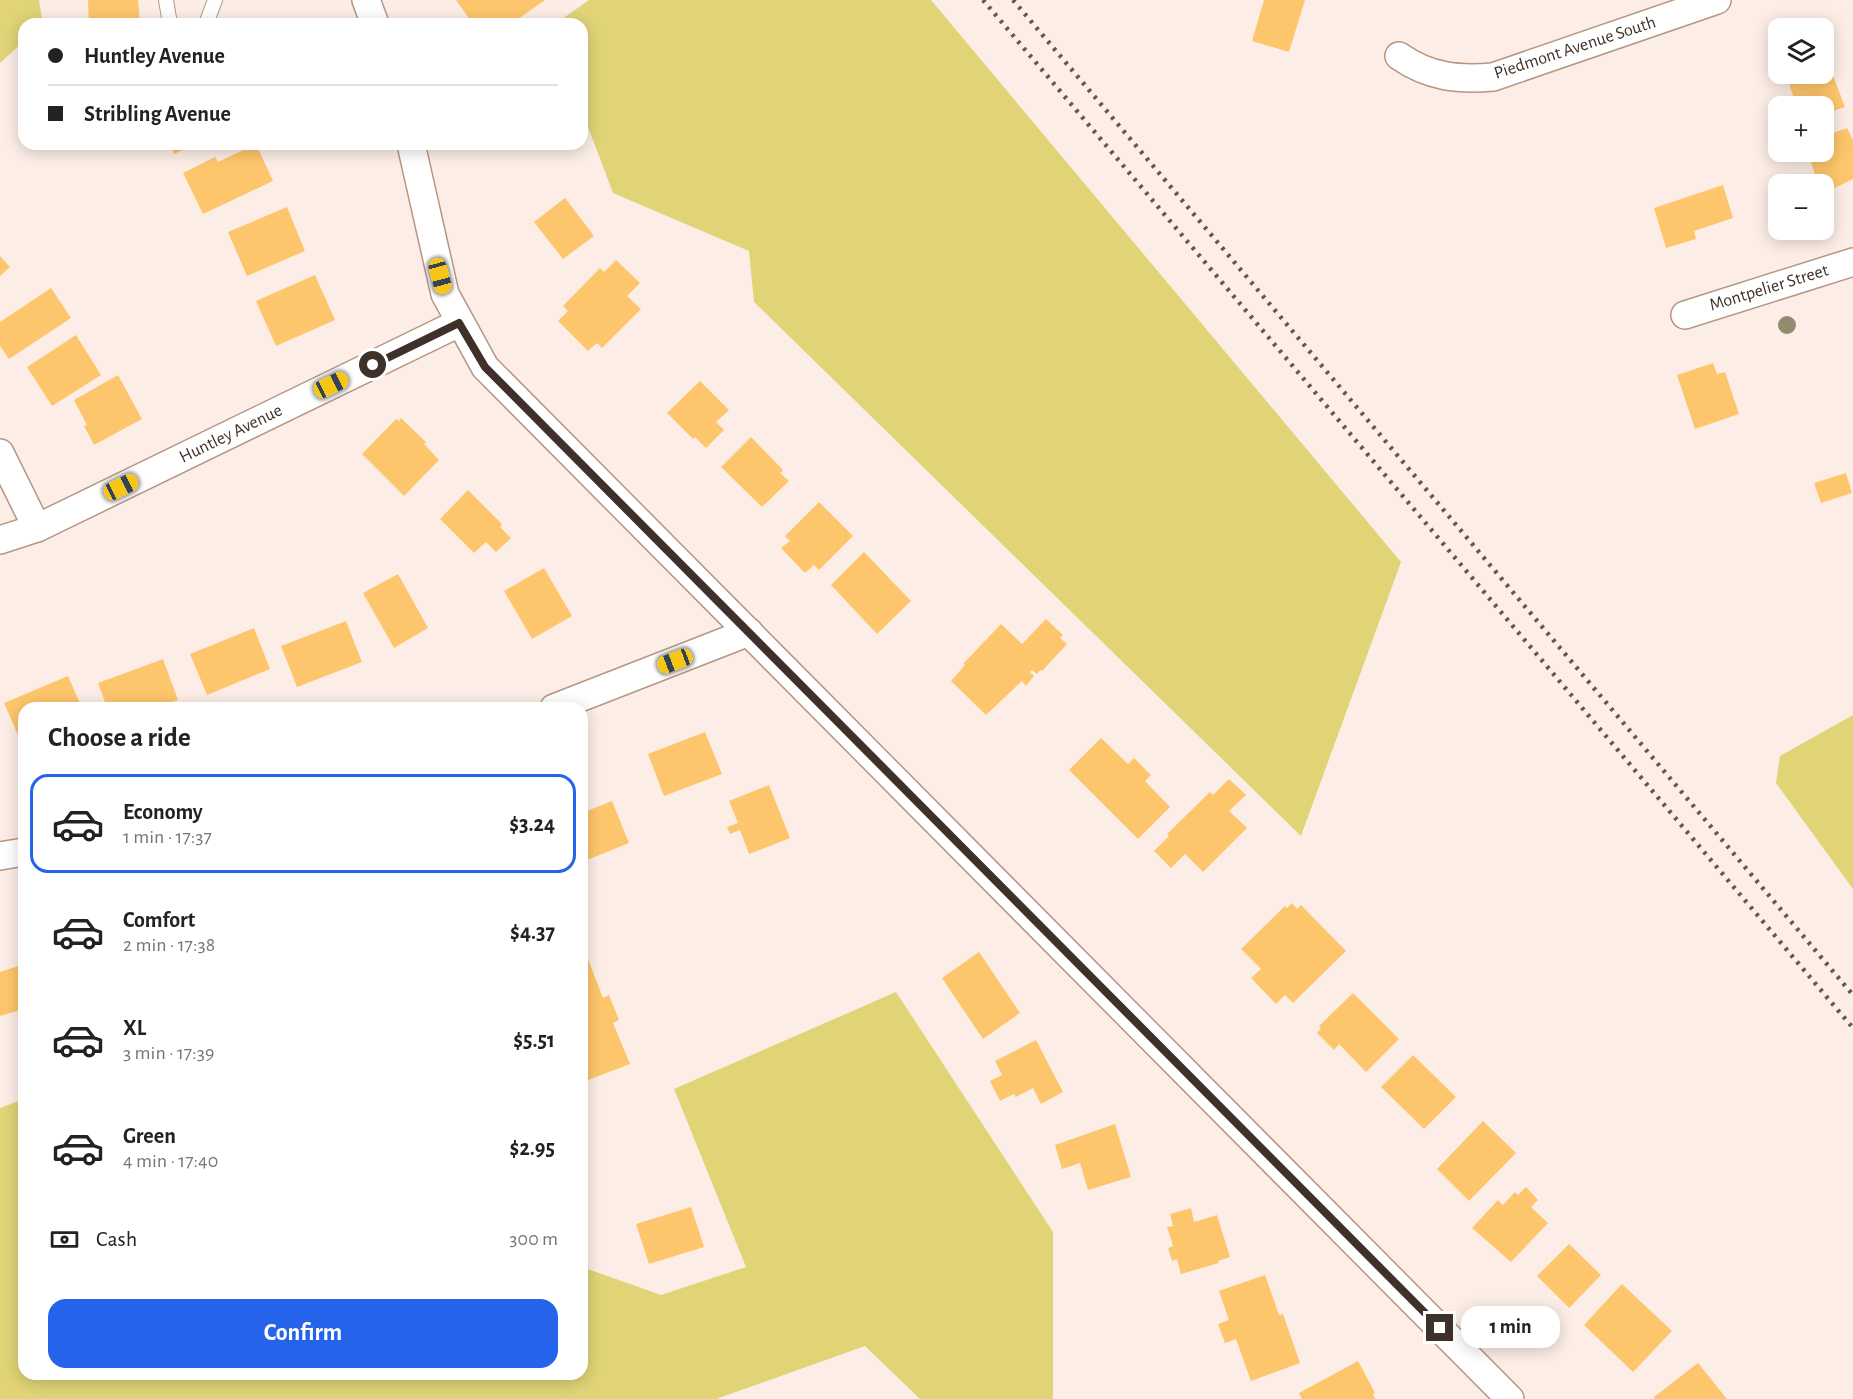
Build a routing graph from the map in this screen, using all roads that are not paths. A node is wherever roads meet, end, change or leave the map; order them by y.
1 (166, 0) edge
2 (216, 0) edge
3 (366, 0) edge
4 (1717, 0) edge
5 (169, 18) edge
6 (208, 18) edge
7 (373, 18) edge
8 (1399, 56) dead end
9 (412, 150) edge
10 (1853, 262) edge
11 (1685, 315) dead end
12 (459, 323) junction
13 (0, 453) edge
14 (38, 528) junction
15 (0, 540) edge
16 (749, 632) junction
17 (569, 702) edge
18 (18, 853) edge
19 (0, 856) edge
20 (1510, 1399) edge

1 - 5 lane
2 - 6 lane
3 - 7 street
4 - 8 street, Piedmont Avenue South
9 - 12 street
10 - 11 street, Montpelier Street
12 - 14 street, Huntley Avenue
12 - 16 street
13 - 14 street
14 - 15 street, Huntley Avenue
16 - 17 street
16 - 20 street
18 - 19 street

